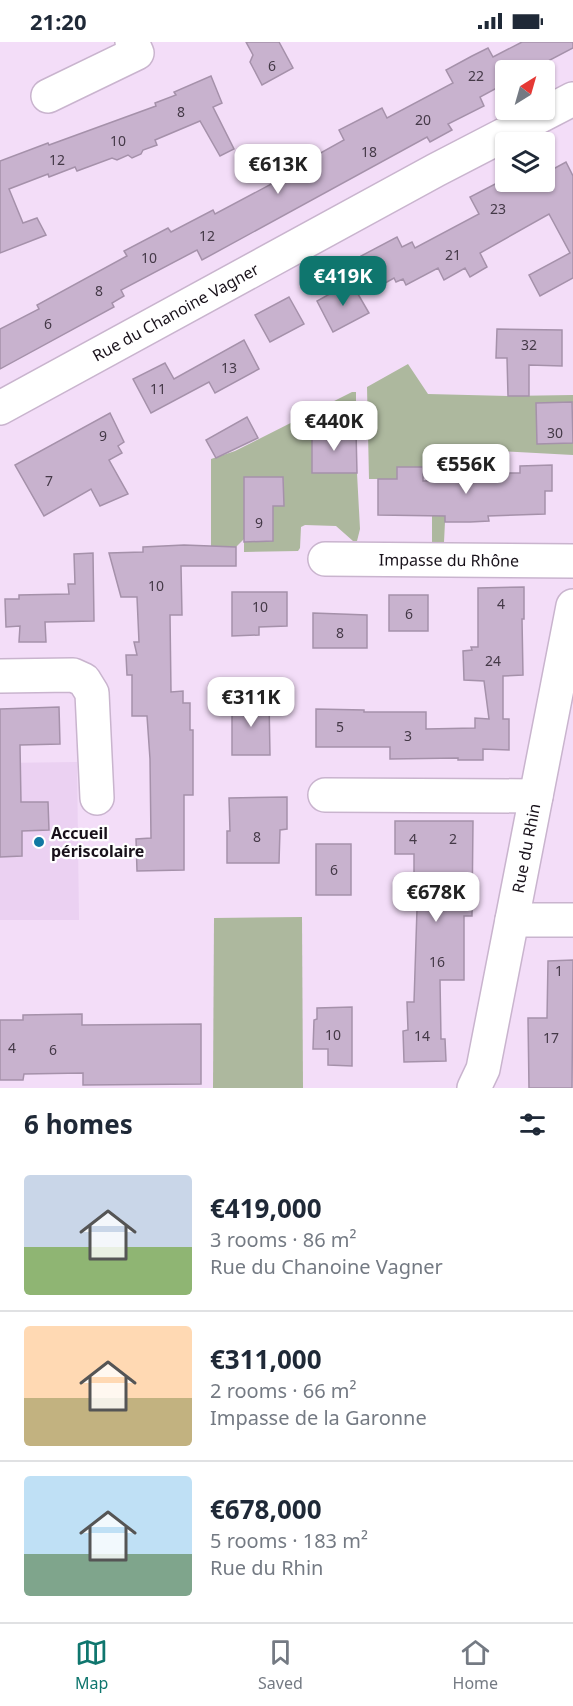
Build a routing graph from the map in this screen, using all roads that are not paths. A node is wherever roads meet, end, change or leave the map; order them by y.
1 (132, 42) edge
2 (48, 96) dead end
3 (573, 99) edge
4 (0, 408) edge
5 (325, 559) dead end
6 (573, 561) edge
7 (573, 606) edge
8 (566, 675) edge
9 (0, 676) edge
10 (325, 795) dead end
11 (536, 796) junction
12 (97, 798) dead end
13 (512, 920) junction
14 (573, 920) edge
15 (474, 1088) edge

1 - 2 street
3 - 4 street, Rue du Chanoine Vagner
5 - 6 street, Impasse du Rhône
7 - 8 street, Rue du Rhin
8 - 11 street, Rue du Rhin
9 - 12 street
10 - 11 street
11 - 13 street, Rue du Rhin
13 - 14 street
13 - 15 street, Rue du Rhin

